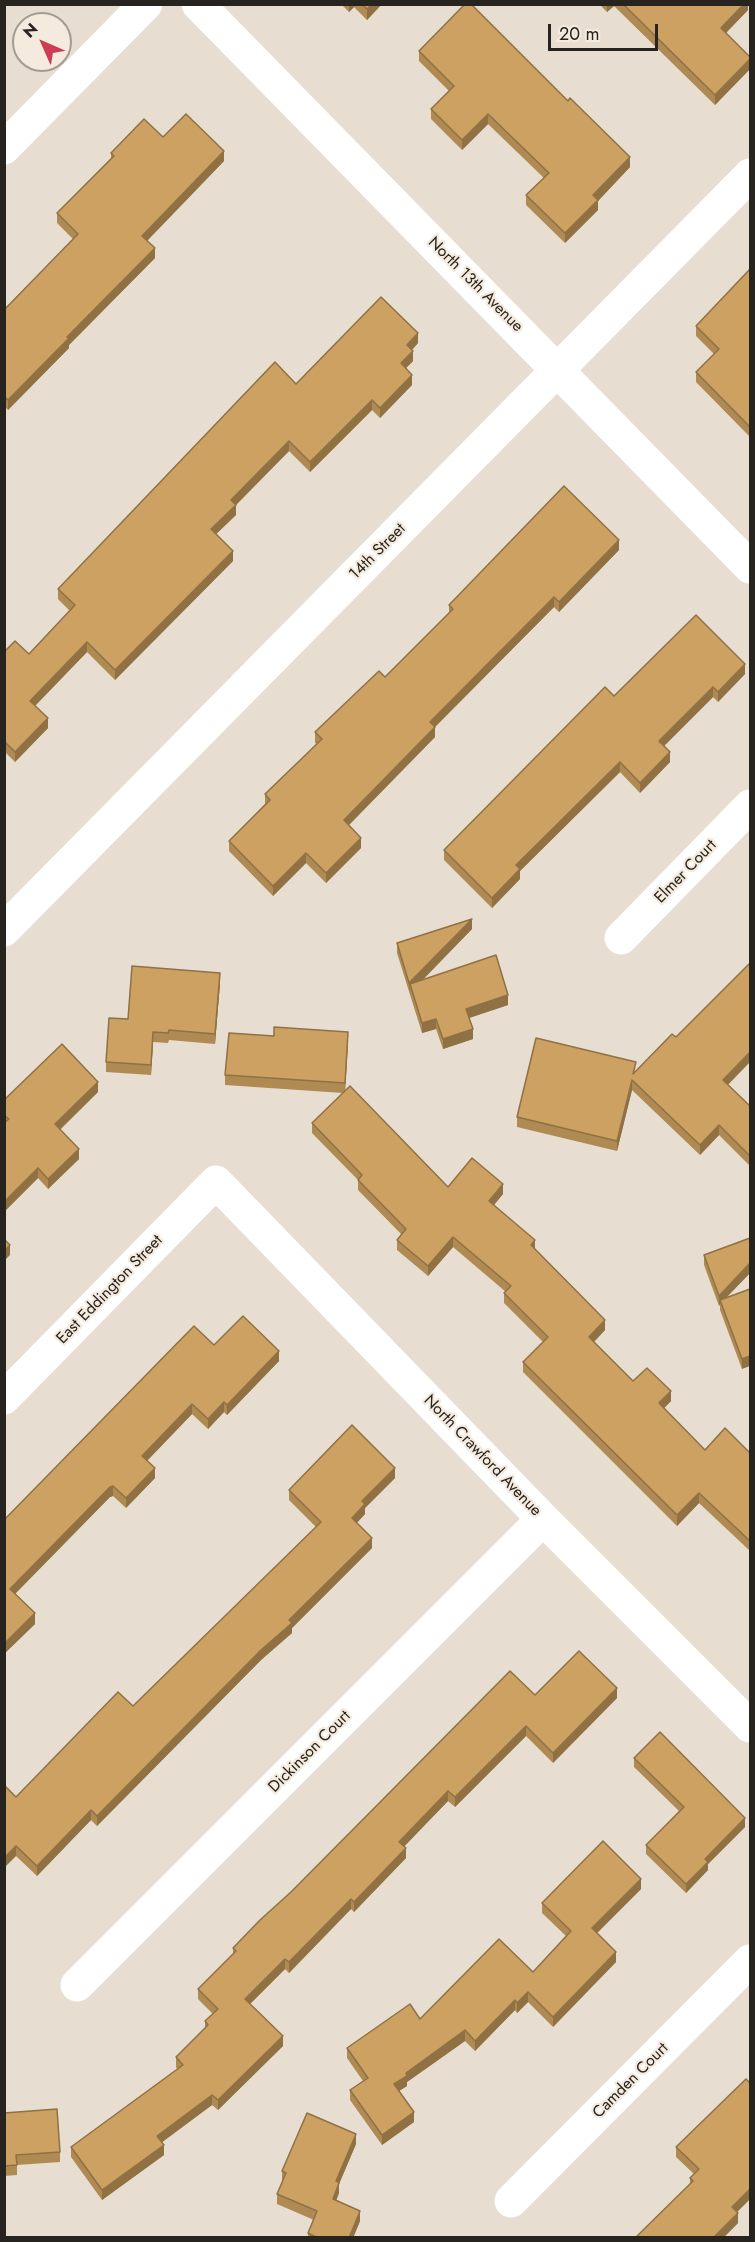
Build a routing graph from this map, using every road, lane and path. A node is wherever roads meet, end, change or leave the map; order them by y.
1 (146, 4) edge
2 (198, 4) edge
3 (4, 148) edge
4 (750, 175) edge
5 (558, 370) junction
6 (750, 567) edge
7 (750, 806) edge
8 (4, 930) edge
9 (621, 938) dead end
10 (216, 1182) joint
11 (4, 1398) edge
12 (543, 1519) junction
13 (750, 1726) edge
14 (750, 1961) edge
15 (77, 1985) dead end
16 (511, 2201) dead end

1 - 3 street
2 - 5 street, North 13th Avenue
4 - 5 street, 14th Street
5 - 6 street, North 13th Avenue
5 - 8 street, 14th Street
7 - 9 street, Elmer Court
10 - 11 street, East Eddington Street
10 - 12 street, North Crawford Avenue
12 - 13 street, North Crawford Avenue
12 - 15 street, Dickinson Court
14 - 16 street, Camden Court

